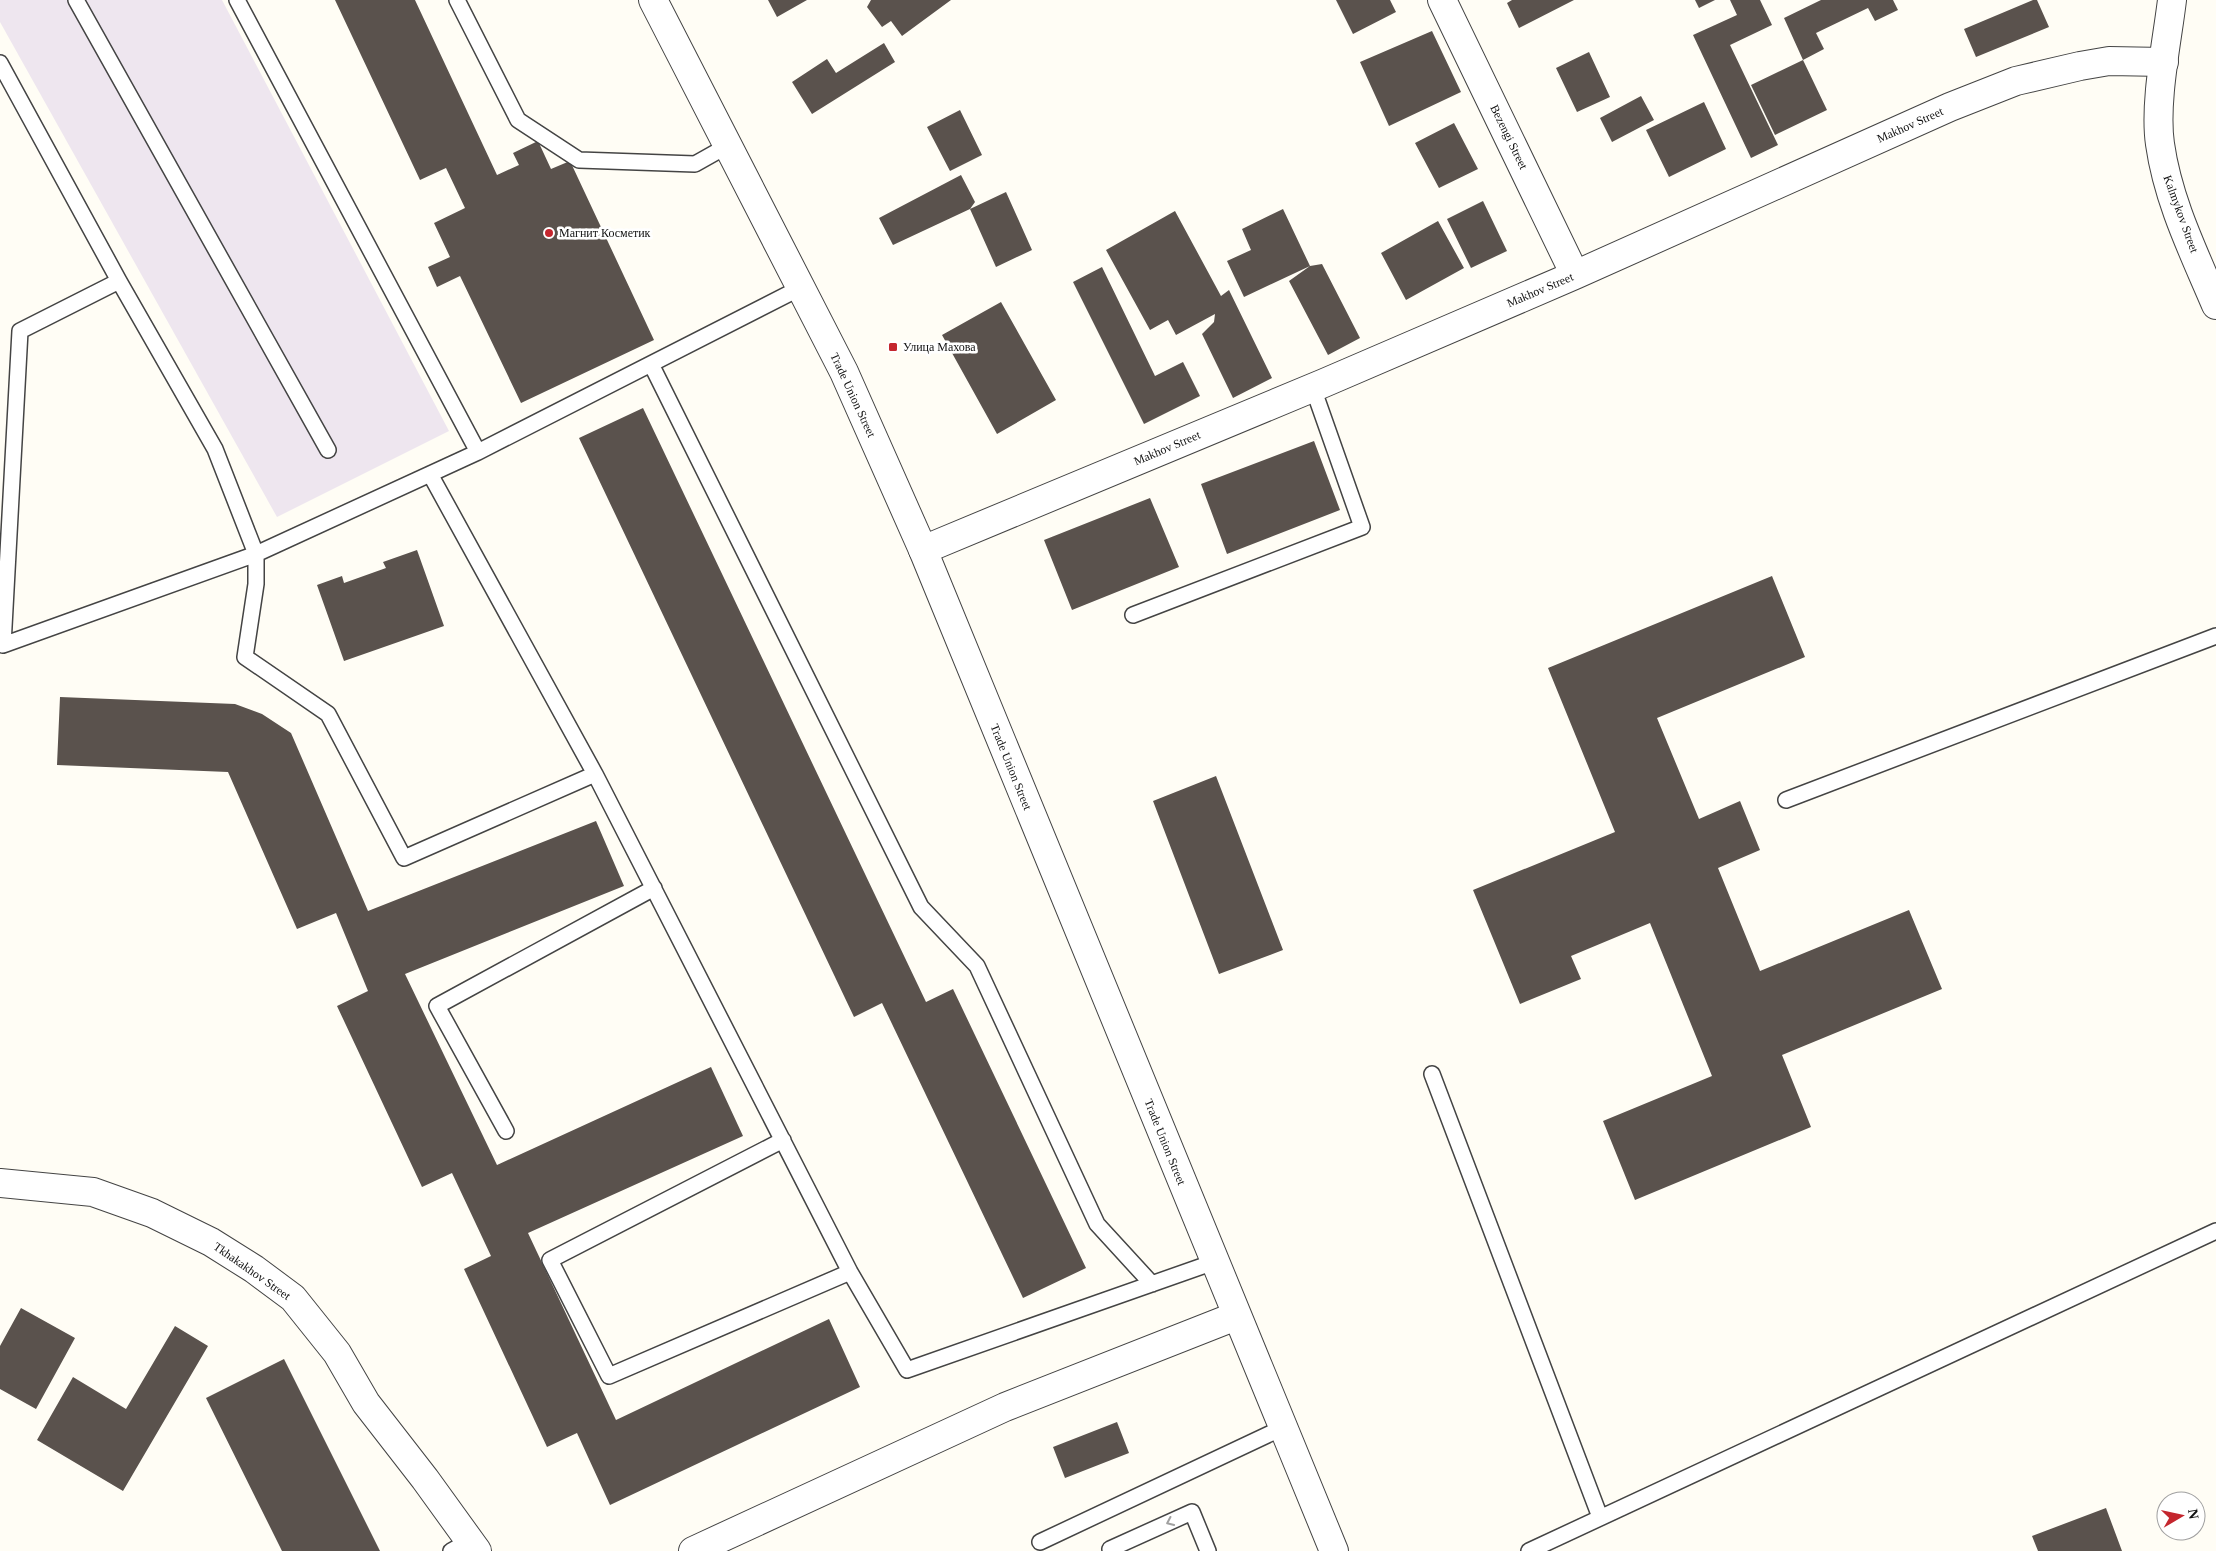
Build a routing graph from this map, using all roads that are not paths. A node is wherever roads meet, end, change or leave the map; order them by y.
1 (76, 0) edge
2 (237, 0) edge
3 (457, 0) edge
4 (653, 0) edge
5 (1442, 0) edge
6 (2172, 0) edge
7 (2164, 62) junction
8 (0, 63) edge
9 (727, 146) junction
10 (1575, 275) junction
11 (120, 281) junction
12 (800, 288) junction
13 (2216, 305) edge
14 (652, 364) junction
15 (1313, 388) junction
16 (328, 450) dead end
17 (478, 452) junction
18 (430, 474) junction
19 (923, 550) junction
20 (256, 554) junction
21 (1133, 615) dead end
22 (2216, 636) edge
23 (595, 774) junction
24 (1786, 800) dead end
25 (654, 888) junction
26 (1432, 1074) dead end
27 (506, 1131) dead end
28 (783, 1140) junction
29 (0, 1183) edge
30 (2216, 1231) edge
31 (1214, 1262) junction
32 (850, 1272) junction
33 (1152, 1284) junction
34 (1236, 1316) junction
35 (1282, 1428) junction
36 (1600, 1518) junction
37 (1040, 1542) dead end
38 (466, 1548) edge
39 (1535, 1550) edge
40 (693, 1551) edge
41 (1111, 1551) edge
42 (1208, 1551) edge
43 (1334, 1551) edge

1 - 16 lane
2 - 17 lane
3 - 9 lane
4 - 9 street, Trade Union Street
5 - 10 street, Bezengi Street
6 - 7 street, Kalmykov Street
7 - 10 street, Makhov Street
7 - 13 street, Kalmykov Street
8 - 11 lane
9 - 12 street, Trade Union Street
10 - 15 street, Makhov Street
11 - 20 lane
11 - 20 lane
12 - 14 lane
12 - 19 street, Trade Union Street
14 - 17 lane
14 - 33 lane
15 - 19 street, Makhov Street
15 - 21 lane
17 - 18 lane
18 - 20 lane
18 - 23 lane
19 - 31 street, Trade Union Street
20 - 23 lane
22 - 24 lane
23 - 25 lane
25 - 27 lane
25 - 28 lane
26 - 36 lane
28 - 32 lane
28 - 32 lane
29 - 38 street, Tkhakakhov Street
30 - 36 lane
31 - 33 lane
31 - 34 street, Trade Union Street
32 - 33 lane
34 - 35 street, Trade Union Street
34 - 40 street
35 - 37 lane
35 - 43 street, Trade Union Street
36 - 39 lane
42 -> 41 lane

